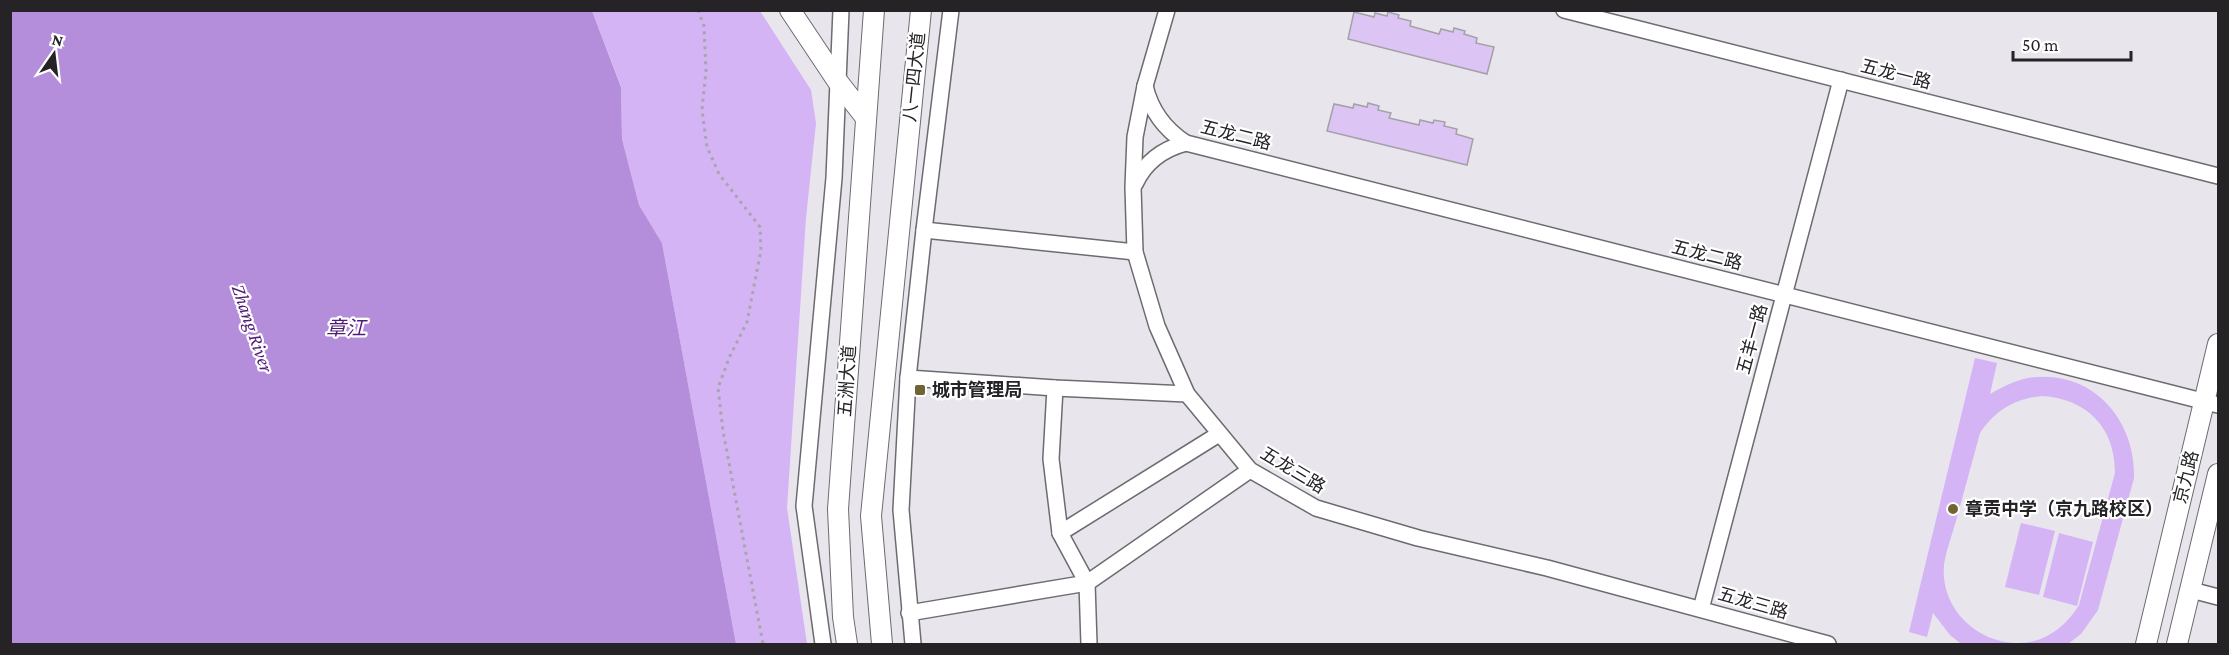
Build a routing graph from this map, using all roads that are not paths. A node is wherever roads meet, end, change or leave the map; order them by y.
1 (790, 10) edge
2 (841, 10) edge
3 (875, 10) edge
4 (916, 10) edge
5 (921, 10) edge
6 (951, 10) edge
7 (1167, 10) edge
8 (1564, 10) edge
9 (1841, 80) junction
10 (837, 82) junction
11 (1145, 86) junction
12 (866, 118) junction
13 (1186, 142) junction
14 (907, 144) junction
15 (2218, 176) edge
16 (1133, 187) junction
17 (924, 230) junction
18 (1135, 252) junction
19 (1784, 295) junction
20 (2218, 344) edge
21 (908, 378) junction
22 (1055, 388) junction
23 (1186, 394) junction
24 (2211, 403) edge
25 (1220, 434) junction
26 (1250, 470) junction
27 (2218, 474) edge
28 (1060, 533) junction
29 (1087, 583) junction
30 (2191, 590) junction
31 (2218, 597) edge
32 (1701, 609) junction
33 (909, 613) junction
34 (823, 645) edge
35 (847, 645) edge
36 (882, 645) edge
37 (913, 645) edge
38 (1089, 645) edge
39 (1828, 645) edge
40 (2146, 645) edge
41 (2177, 645) edge

1 - 10 main road
2 - 10 street
3 - 12 main road
4 - 14 main road
5 - 14 main road, 八一四大道
6 - 17 street
7 - 11 street, 五龙三路
8 - 9 street, 五龙一路
9 - 15 street, 五龙一路
9 - 19 street, 五羊一路
10 - 12 main road
10 - 34 street
11 - 13 street
11 - 16 street, 五龙三路
12 - 35 main road, 五洲大道
13 - 16 street
13 - 19 street, 五龙二路
14 - 36 main road, 五洲大道
16 - 18 street, 五龙三路
17 - 18 street
17 - 21 street
18 - 23 street, 五龙三路
19 - 24 street, 五龙二路
19 - 32 street, 五羊一路
20 - 24 main road, 京九路
21 - 22 street
21 - 33 street
22 - 23 street
22 - 28 street
23 - 25 street, 五龙三路
24 - 40 main road, 京九路
25 - 26 street, 五龙三路
25 - 28 street
26 - 29 street
26 - 32 street, 五龙三路
27 - 30 main road, 京九路
28 - 29 street
29 - 33 street
29 - 38 street
30 - 31 street
30 - 41 main road, 京九路
32 - 39 street, 五龙三路
33 - 37 street

